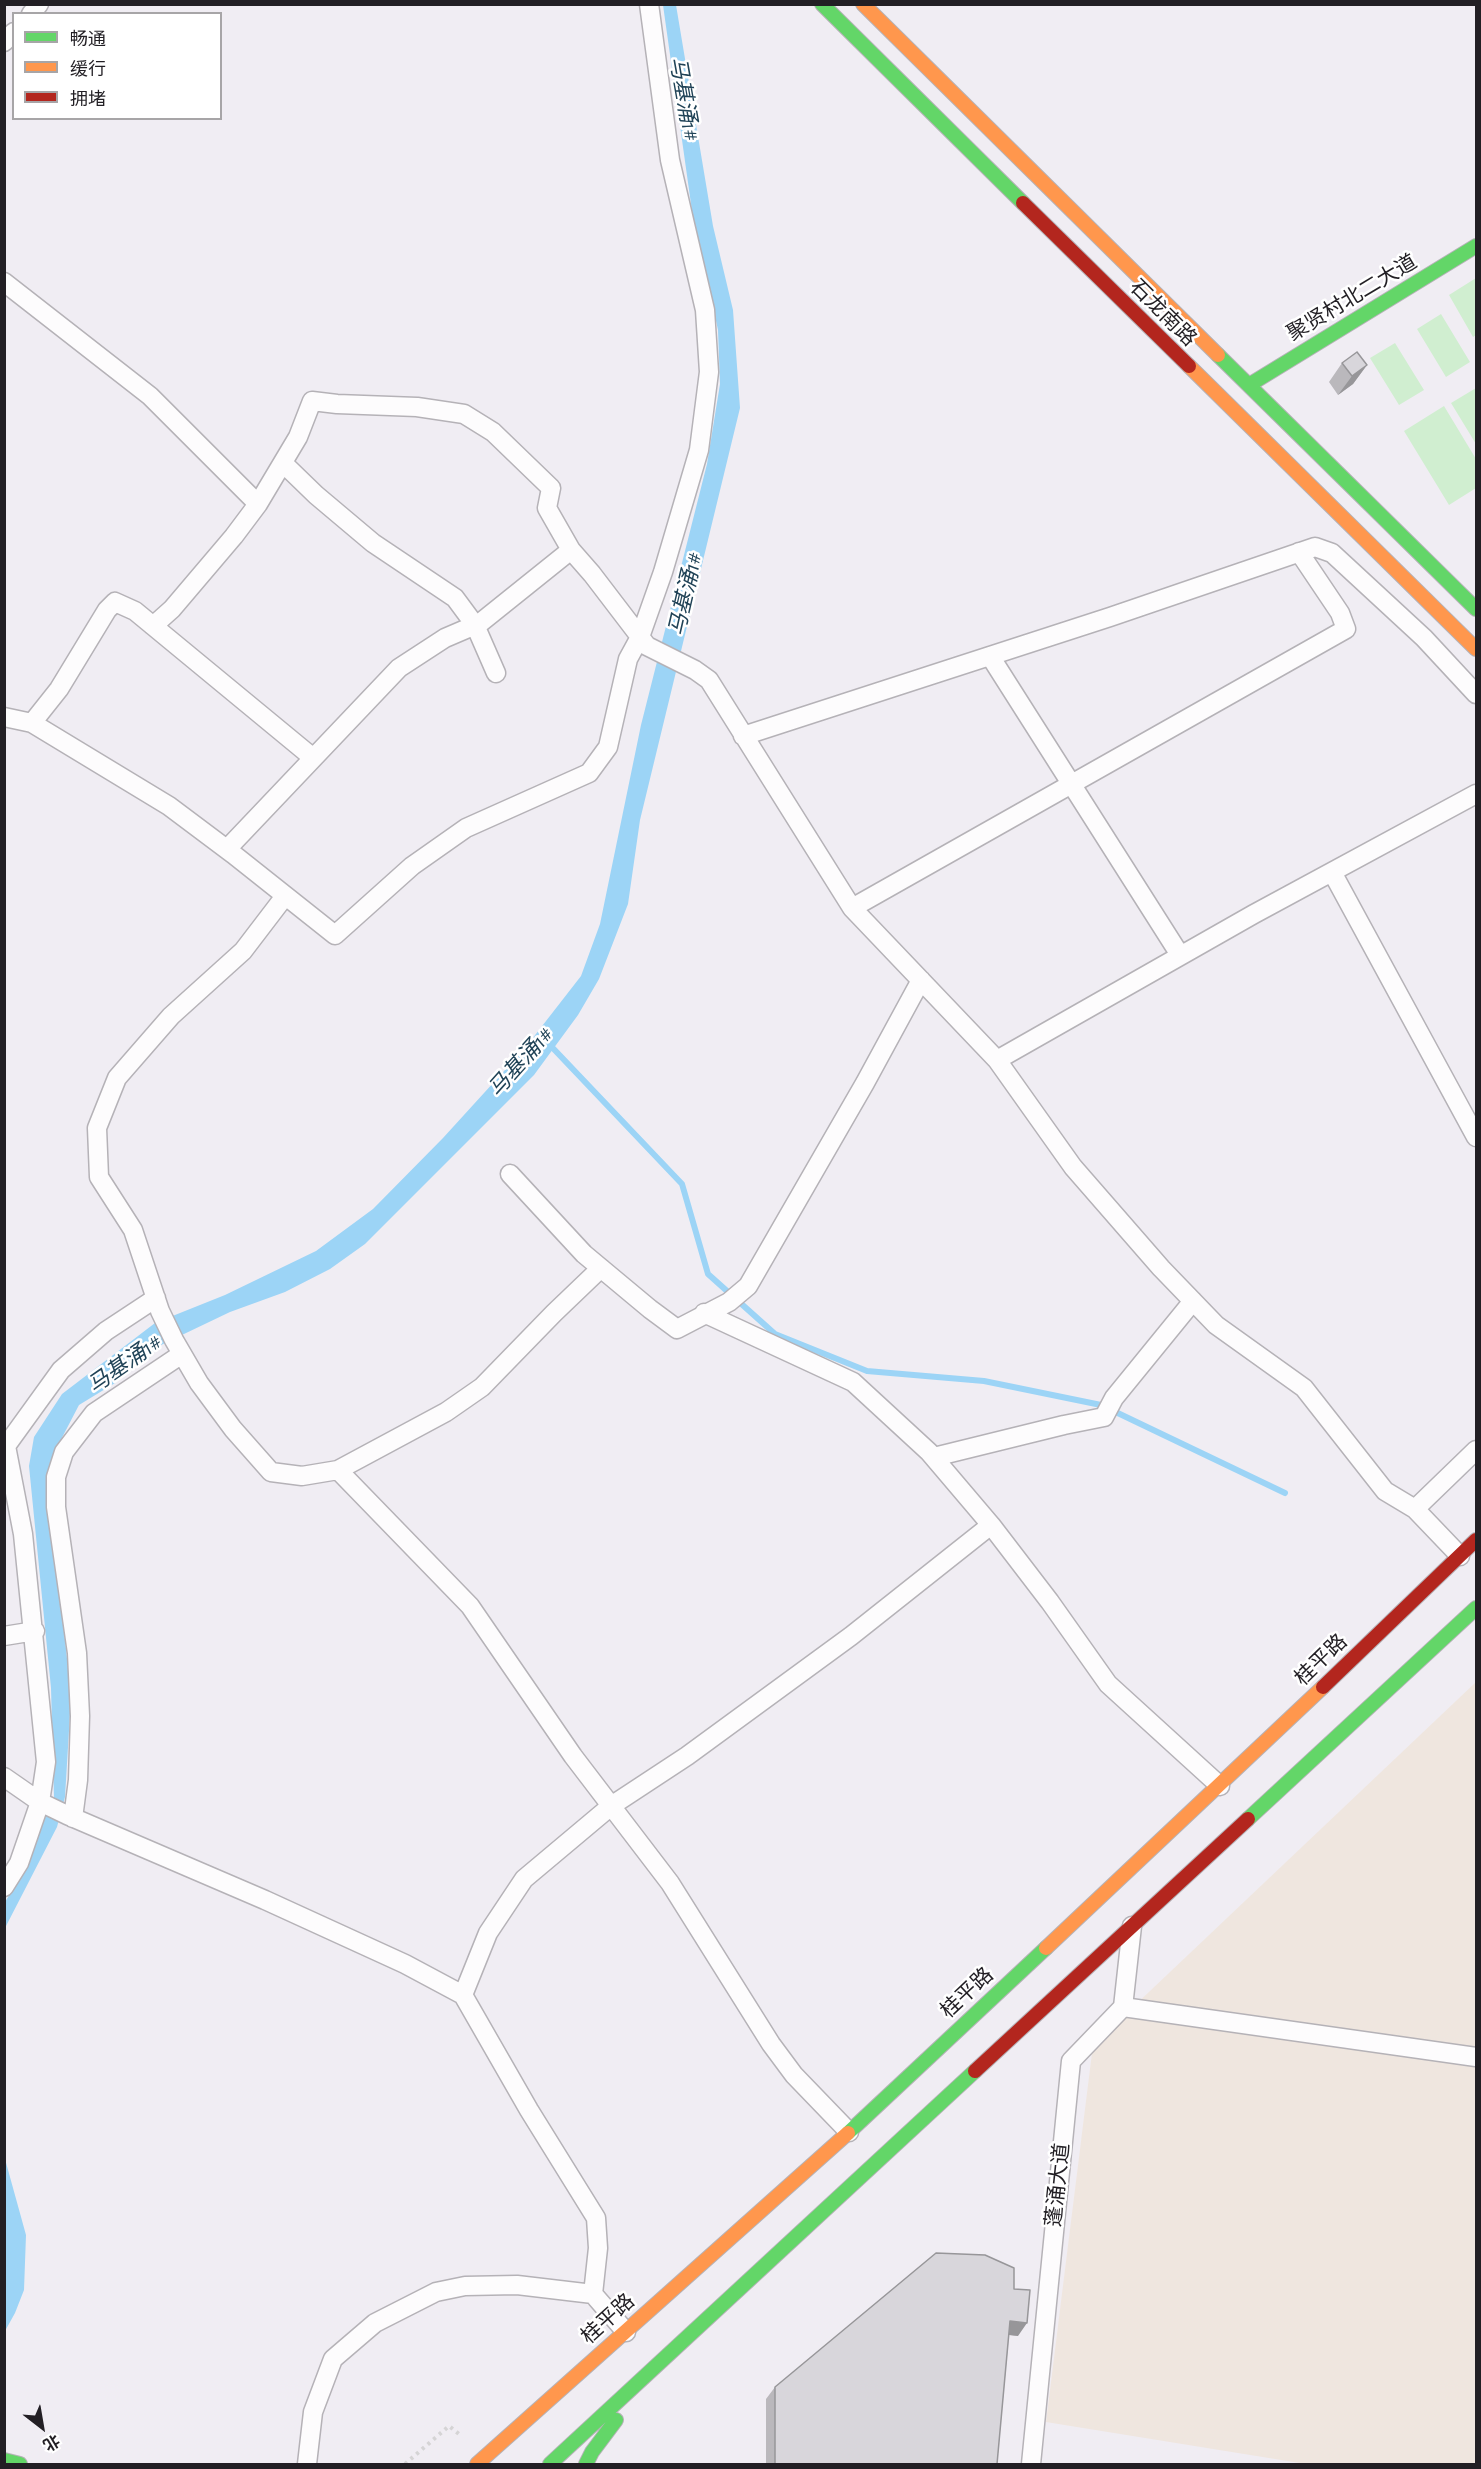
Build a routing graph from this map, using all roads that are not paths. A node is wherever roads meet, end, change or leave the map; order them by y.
1 (649, 4) edge
2 (822, 4) edge
3 (863, 4) edge
4 (1476, 246) edge
5 (4, 282) edge
6 (1249, 386) junction
7 (284, 464) junction
8 (258, 504) junction
9 (571, 550) junction
10 (1299, 552) junction
11 (1424, 598) junction
12 (1476, 609) edge
13 (1402, 618) junction
14 (476, 625) junction
15 (153, 626) junction
16 (644, 641) junction
17 (1476, 649) edge
18 (990, 656) junction
19 (496, 673) dead end
20 (1476, 694) edge
21 (4, 717) edge
22 (32, 723) junction
23 (742, 736) junction
24 (312, 757) junction
25 (1071, 784) junction
26 (1476, 794) edge
27 (227, 849) junction
28 (1332, 872) junction
29 (285, 896) junction
30 (852, 908) junction
31 (1180, 955) junction
32 (921, 980) junction
33 (997, 1060) junction
34 (1476, 1137) edge
35 (510, 1174) dead end
36 (601, 1268) junction
37 (1192, 1301) junction
38 (158, 1304) junction
39 (704, 1313) junction
40 (178, 1347) junction
41 (1476, 1450) edge
42 (934, 1457) junction
43 (338, 1470) junction
44 (1414, 1509) junction
45 (991, 1525) junction
46 (1476, 1540) edge
47 (1460, 1556) junction
48 (1476, 1608) edge
49 (35, 1631) junction
50 (4, 1636) edge
51 (4, 1777) edge
52 (1220, 1786) junction
53 (44, 1804) junction
54 (611, 1806) junction
55 (70, 1816) junction
56 (4, 1887) edge
57 (1132, 1926) junction
58 (463, 1995) junction
59 (1123, 2007) junction
60 (1476, 2057) edge
61 (849, 2132) junction
62 (593, 2294) junction
63 (626, 2332) junction
64 (658, 2365) junction
65 (4, 2460) edge
66 (20, 2464) edge
67 (307, 2464) edge
68 (477, 2464) edge
69 (550, 2464) edge
70 (586, 2464) edge
71 (1031, 2464) edge

1 - 16 street
2 - 11 main road, 石龙南路
3 - 6 main road, 石龙南路
4 - 6 main road, 聚贤村北二大道
5 - 8 street
6 - 12 main road, 石龙南路
7 - 8 street
7 - 9 street
7 - 14 street
8 - 15 street
9 - 14 street
9 - 16 street
10 - 13 street
10 - 18 street
10 - 25 street
11 - 13 street
11 - 17 main road, 石龙南路
13 - 20 street
14 - 19 street
14 - 24 street
15 - 22 street
15 - 24 street
16 - 23 street
16 - 29 street
18 - 23 street
18 - 25 street
21 - 22 street
22 - 27 street
23 - 30 street
24 - 27 street
25 - 30 street
25 - 31 street
26 - 28 street
27 - 29 street
28 - 31 street
28 - 34 street
29 - 38 street
30 - 32 street
31 - 33 street
32 - 33 street
32 - 39 street
33 - 37 street
35 - 36 street
36 - 39 street
36 - 43 street
37 - 42 street
37 - 44 street
38 - 40 street
38 - 49 street
39 - 42 street
40 - 43 street
40 - 55 street
41 - 44 street
42 - 45 street
43 - 54 street
44 - 47 street
45 - 52 street
45 - 54 street
46 - 47 main road, 桂平路
47 - 52 main road, 桂平路
48 - 57 main road
49 - 50 street
49 - 53 street
51 - 53 street
52 - 61 main road, 桂平路
53 - 55 street
53 - 56 street
54 - 58 street
54 - 61 street
55 - 58 street
57 - 59 street
57 - 64 main road
58 - 62 street
59 - 60 street
59 - 71 street, 蓬涌大道
61 - 63 main road, 桂平路
62 - 63 street
62 - 67 street
63 - 68 main road, 桂平路
64 - 69 main road
64 - 70 main road
65 - 66 main road

